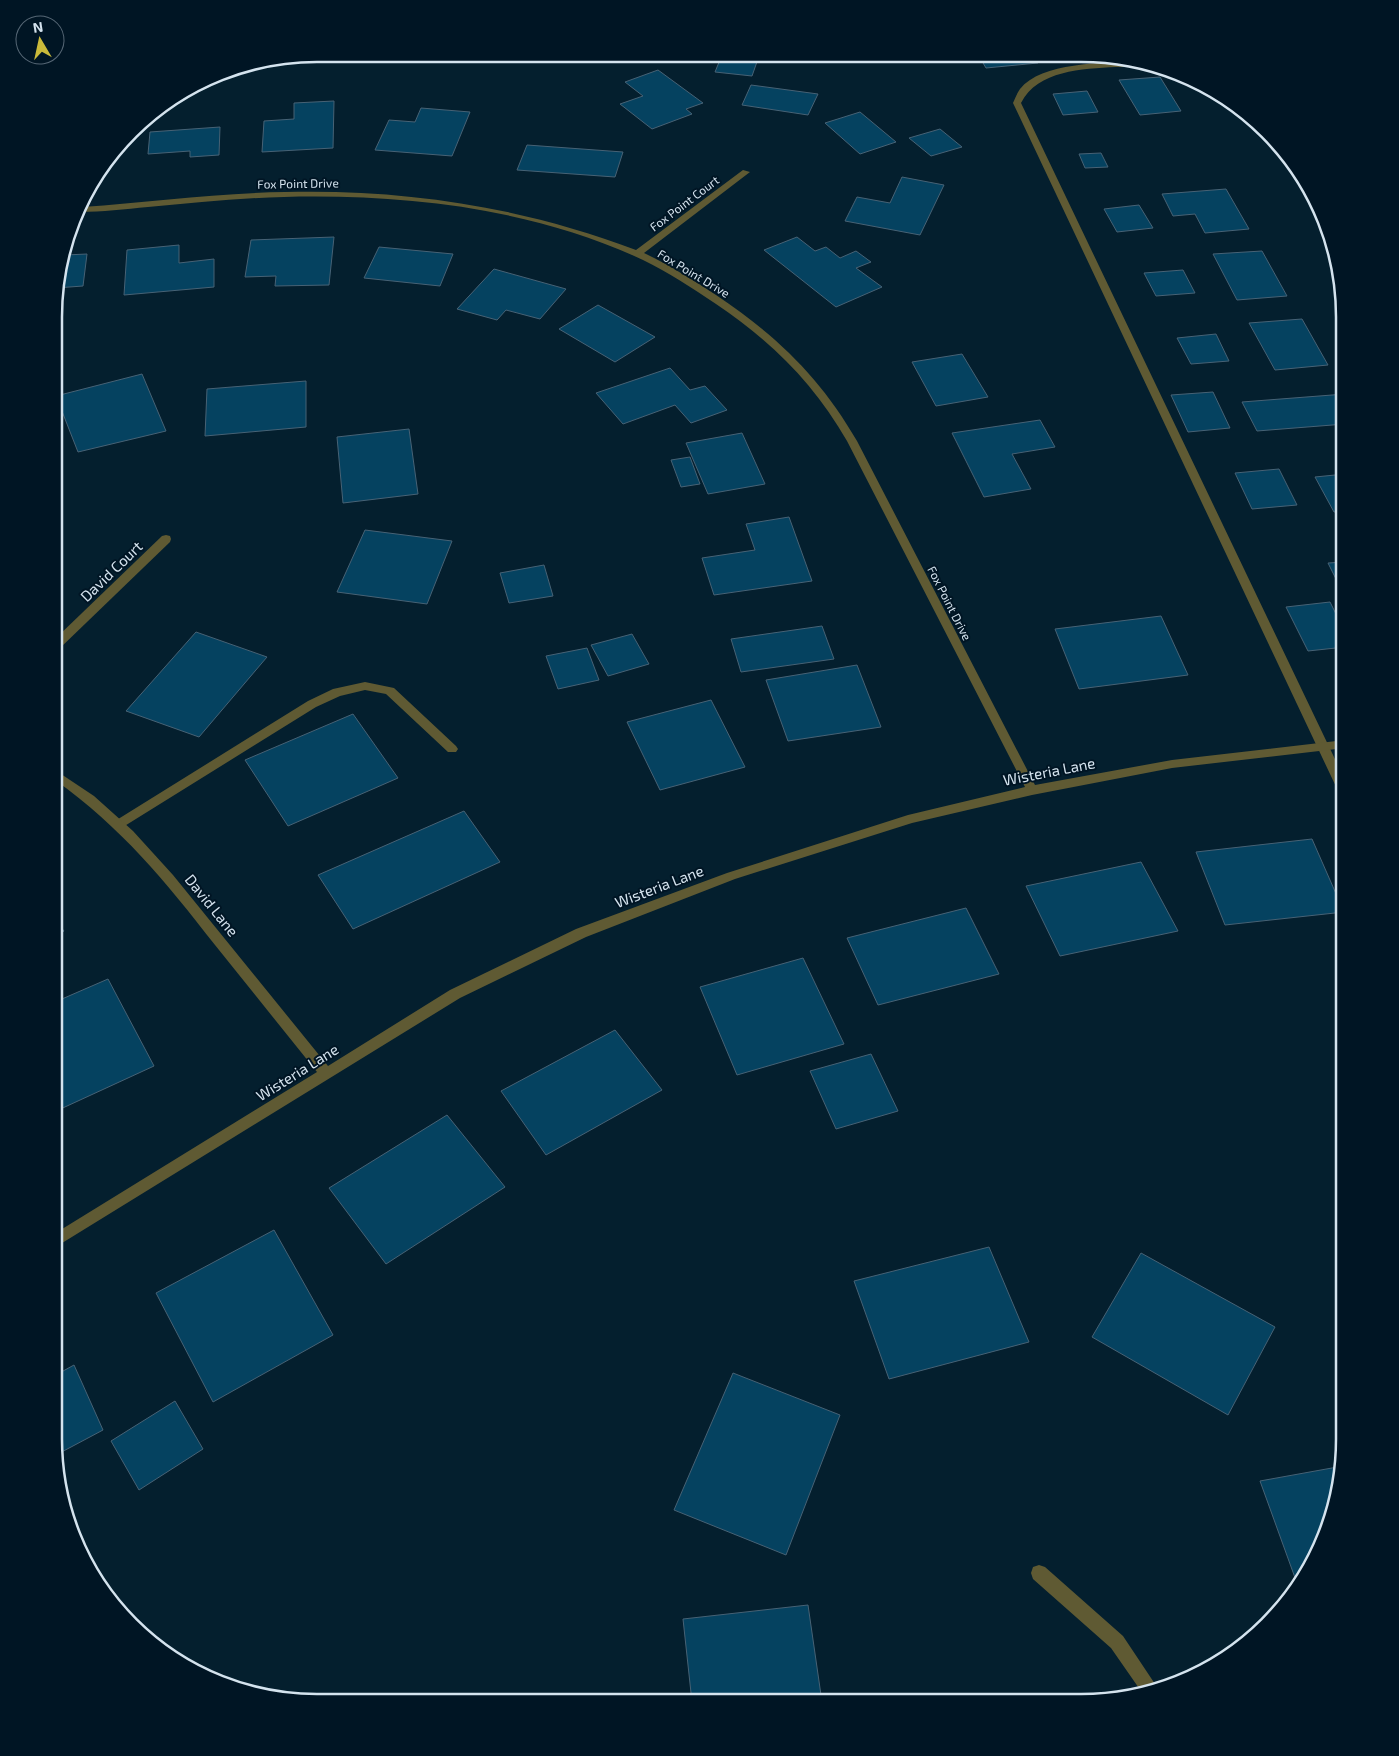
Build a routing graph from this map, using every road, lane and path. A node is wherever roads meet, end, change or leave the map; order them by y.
1 (1118, 65) edge
2 (746, 172) dead end
3 (87, 210) edge
4 (637, 254) junction
5 (166, 539) dead end
6 (62, 639) edge
7 (1336, 745) edge
8 (1323, 747) junction
9 (452, 749) dead end
10 (1336, 774) edge
11 (62, 779) edge
12 (1032, 790) junction
13 (119, 824) junction
14 (326, 1073) junction
15 (62, 1237) edge
16 (1038, 1573) dead end
17 (1147, 1685) edge

1 - 8 street
2 - 4 street, Fox Point Court
3 - 4 street, Fox Point Drive
4 - 12 street, Fox Point Drive
5 - 6 street, David Court
7 - 8 street, Wisteria Lane
8 - 10 street
8 - 12 street, Wisteria Lane
9 - 13 street
11 - 13 street, David Lane
12 - 14 street, Wisteria Lane
13 - 14 street, David Lane
14 - 15 street, Wisteria Lane
16 - 17 street

